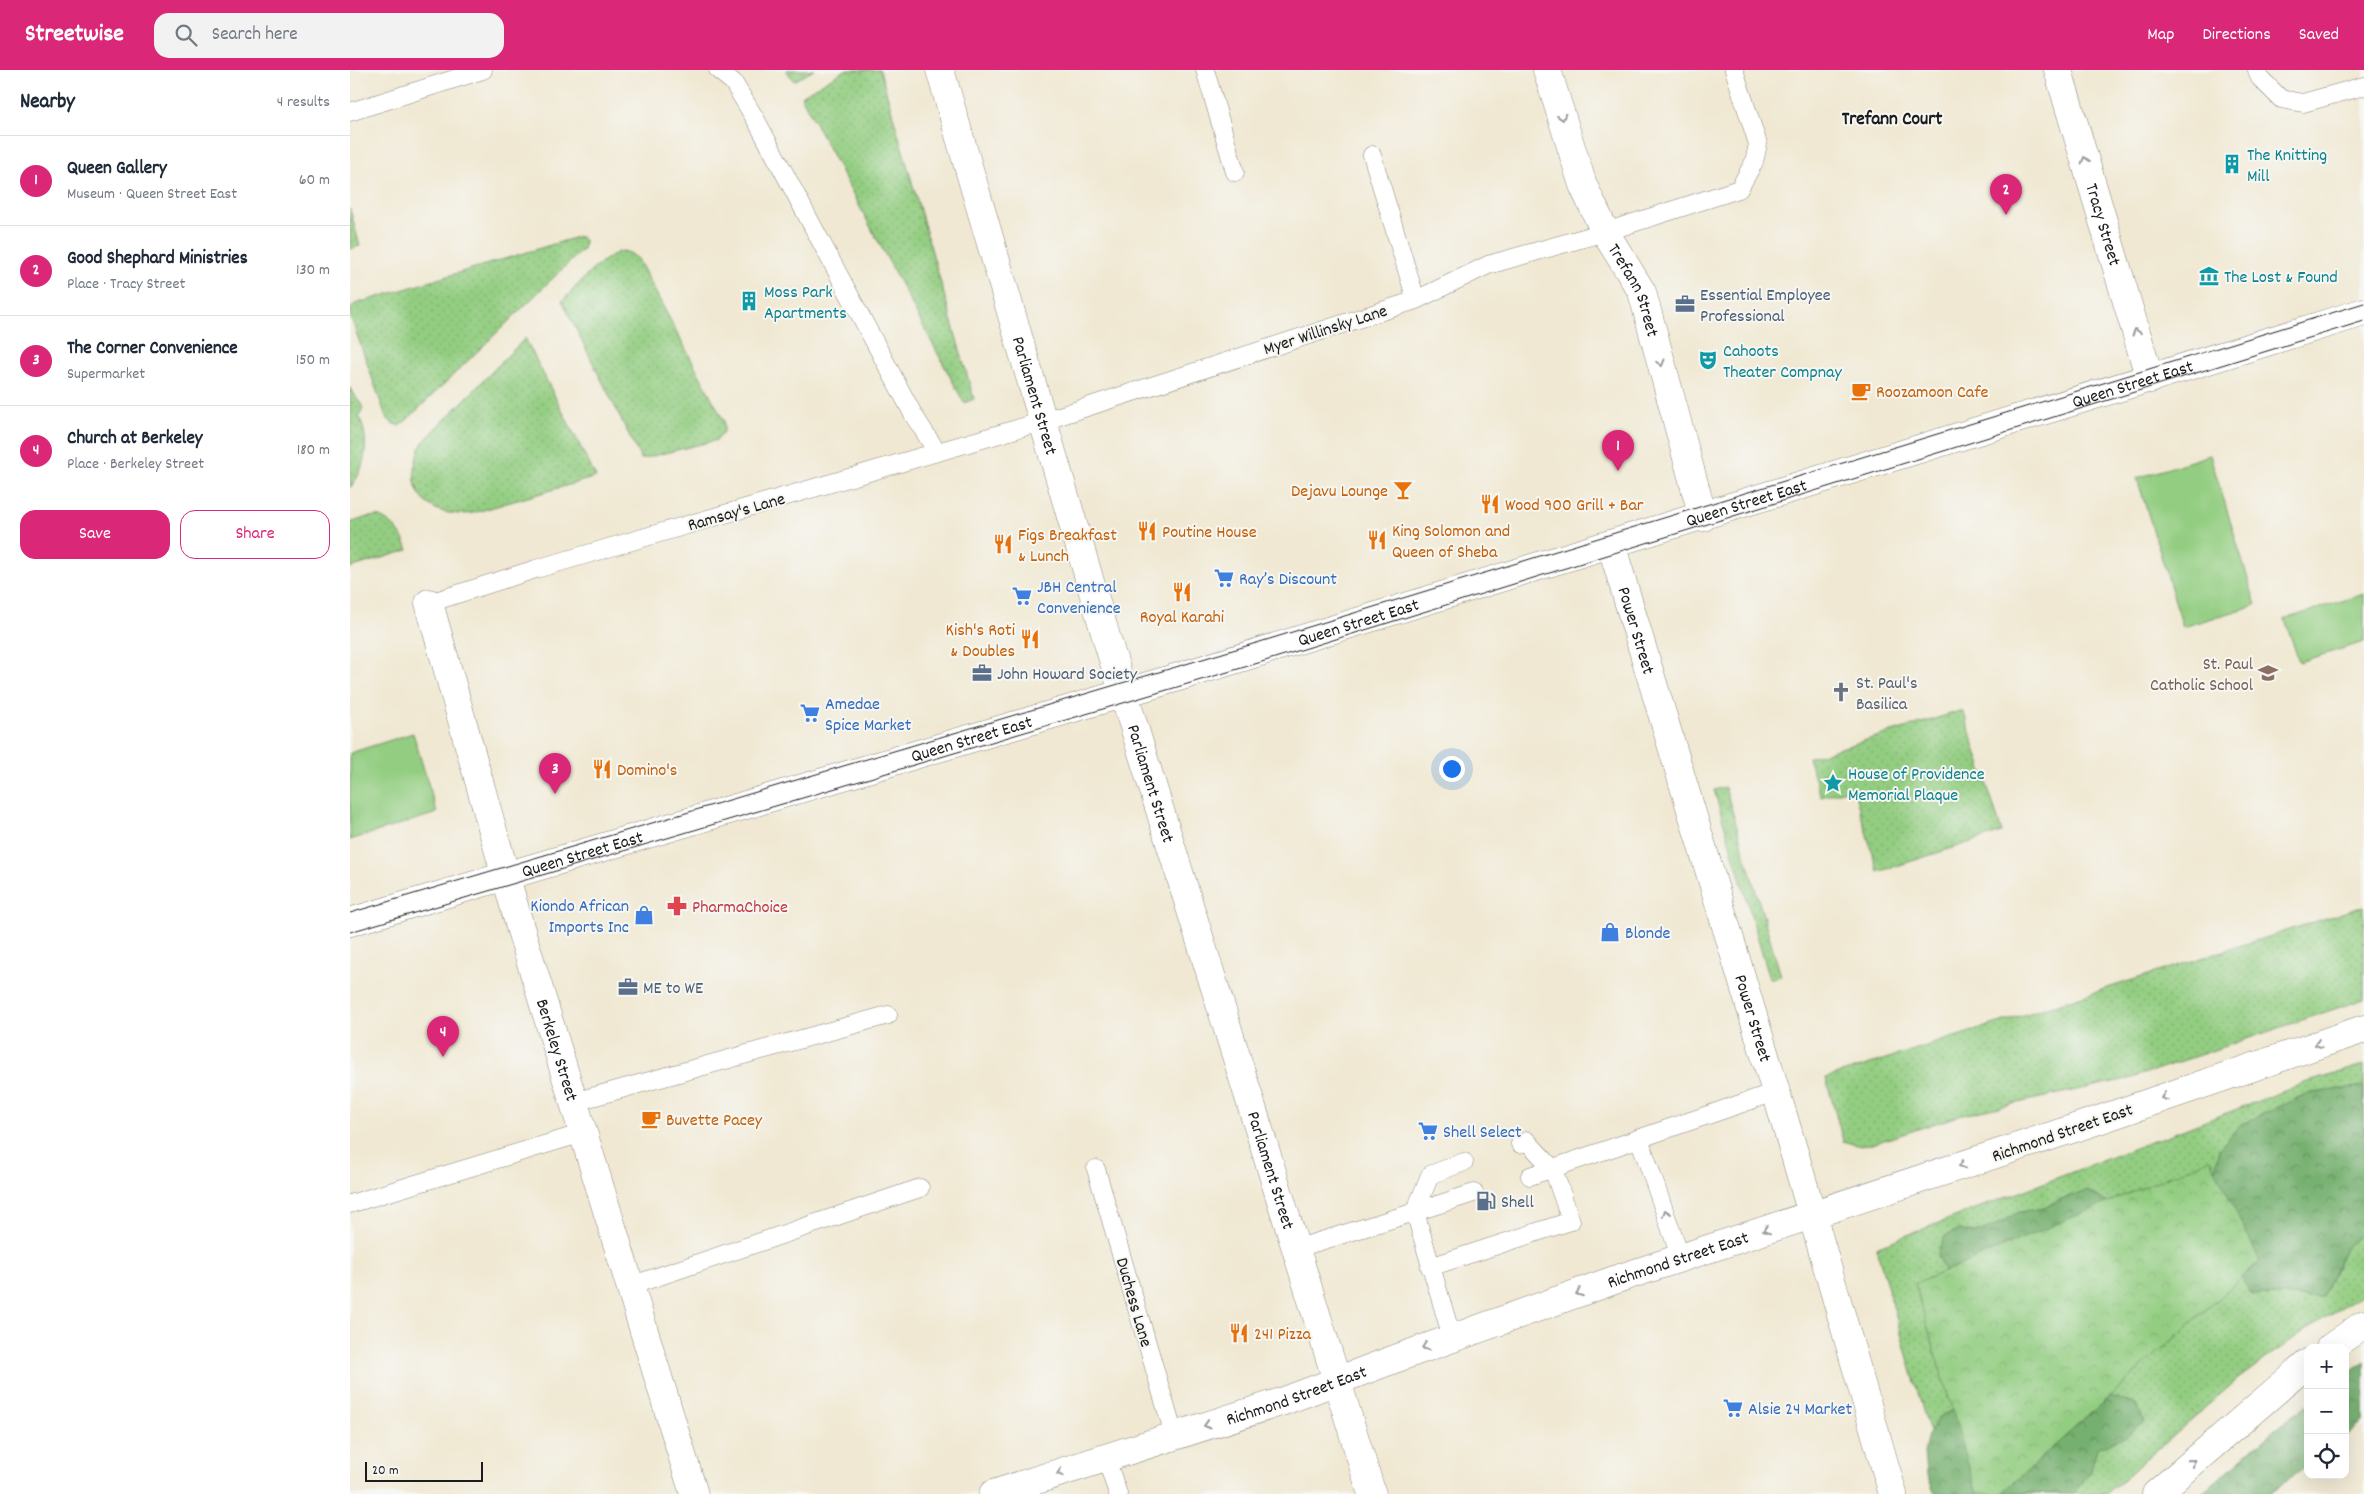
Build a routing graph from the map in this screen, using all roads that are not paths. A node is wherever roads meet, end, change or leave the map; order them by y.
1 (483, 70) edge
2 (718, 70) edge
3 (940, 70) edge
4 (1205, 70) edge
5 (1547, 70) edge
6 (1734, 70) edge
7 (2058, 70) edge
8 (2257, 70) edge
9 (2364, 86) edge
10 (350, 112) edge
11 (1372, 155) dead end
12 (1235, 172) dead end
13 (1604, 232) junction
14 (1416, 300) junction
15 (2364, 312) edge
16 (2150, 379) junction
17 (1044, 421) junction
18 (937, 452) junction
19 (1703, 517) junction
20 (1611, 544) junction
21 (429, 603) joint
22 (1124, 693) junction
23 (507, 876) junction
24 (350, 922) edge
25 (888, 1016) dead end
26 (2364, 1029) edge
27 (1775, 1092) junction
28 (574, 1102) junction
29 (583, 1132) junction
30 (1639, 1138) junction
31 (1520, 1144) dead end
32 (1464, 1162) dead end
33 (1096, 1168) dead end
34 (1553, 1168) junction
35 (1530, 1176) dead end
36 (920, 1188) dead end
37 (1474, 1193) dead end
38 (350, 1204) edge
39 (1415, 1212) junction
40 (1812, 1215) junction
41 (1295, 1249) junction
42 (1681, 1259) junction
43 (1430, 1267) junction
44 (630, 1286) junction
45 (2364, 1324) edge
46 (1452, 1338) junction
47 (2336, 1344) edge
48 (2304, 1366) edge
49 (1336, 1381) junction
50 (1174, 1435) junction
51 (1106, 1458) junction
52 (694, 1494) edge
53 (993, 1494) edge
54 (1118, 1494) edge
55 (1372, 1494) edge
56 (1893, 1494) edge
57 (2156, 1494) edge

1 - 10 lane
2 - 18 lane
3 - 17 main road, Parliament Street
4 - 12 lane
5 -> 13 main road, Trefann Street
6 - 13 lane, Myer Willinsky Lane
16 -> 7 main road, Tracy Street
8 - 9 lane
11 - 14 lane
13 - 14 lane, Myer Willinsky Lane
13 -> 19 main road, Trefann Street
14 - 17 lane, Myer Willinsky Lane
15 - 16 main road, Queen Street East
16 - 19 main road, Queen Street East
17 - 18 lane, Ramsay's Lane
17 - 22 main road, Parliament Street
18 - 21 lane, Ramsay's Lane
19 - 20 main road, Queen Street East
20 - 22 main road, Queen Street East
20 - 27 main road, Power Street
21 - 23 main road, Berkeley Street
22 - 23 main road, Queen Street East
22 - 41 main road, Parliament Street
23 - 24 main road, Queen Street East
23 - 28 main road, Berkeley Street
25 - 28 lane
26 -> 40 main road, Richmond Street East
27 - 30 lane
27 - 40 main road, Power Street
28 - 29 main road, Berkeley Street
29 - 38 lane
29 - 44 main road, Berkeley Street
30 - 34 lane
42 -> 30 lane
31 - 34 lane
32 - 39 lane
33 - 50 lane, Duchess Lane
34 - 35 lane
34 - 43 lane
36 - 44 lane
37 - 39 lane
39 - 41 lane
39 - 43 lane
40 -> 42 main road, Richmond Street East
40 - 56 main road, Power Street
41 - 49 main road, Parliament Street
42 -> 46 main road, Richmond Street East
43 - 46 lane
44 - 52 main road, Berkeley Street
45 - 47 main road
46 -> 49 main road, Richmond Street East
57 -> 48 main road
49 -> 50 main road, Richmond Street East
49 - 55 main road, Parliament Street
50 - 51 main road, Richmond Street East
51 -> 53 main road, Richmond Street East
51 - 54 lane

